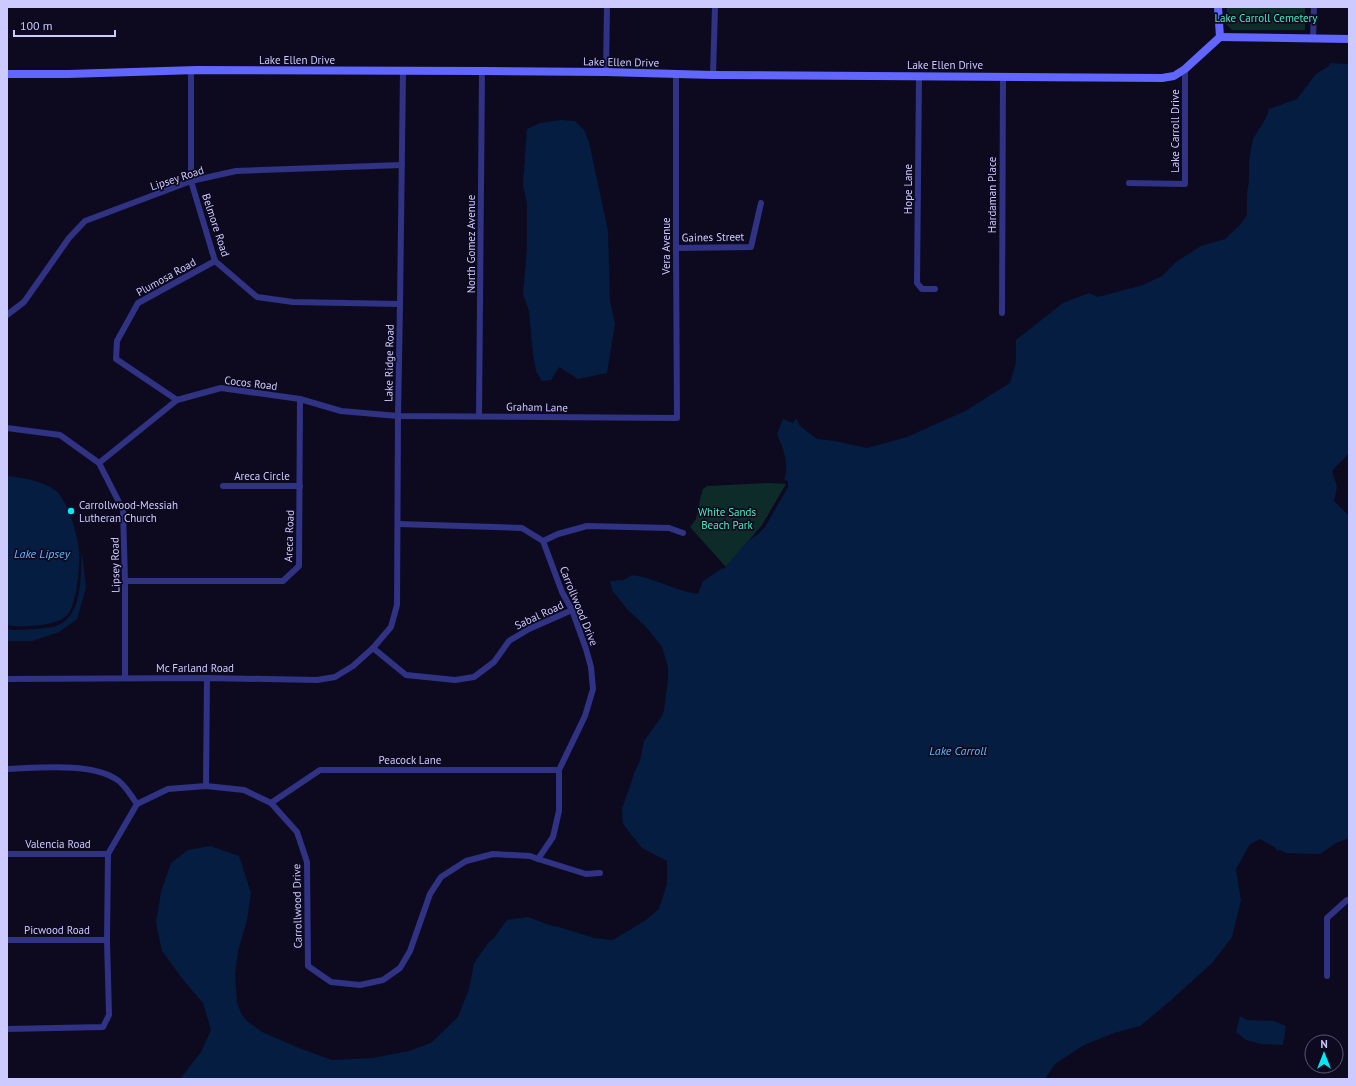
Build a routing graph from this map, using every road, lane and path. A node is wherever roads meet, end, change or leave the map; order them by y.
1 (607, 7) edge
2 (715, 7) edge
3 (1218, 7) edge
4 (1314, 7) edge
5 (1220, 38) junction
6 (1313, 39) junction
7 (1349, 39) edge
8 (1186, 69) junction
9 (191, 70) junction
10 (403, 71) junction
11 (482, 71) junction
12 (606, 72) junction
13 (7, 74) edge
14 (676, 74) junction
15 (713, 75) junction
16 (919, 76) junction
17 (1003, 76) junction
18 (402, 165) junction
19 (192, 182) junction
20 (1129, 183) dead end
21 (761, 204) dead end
22 (676, 248) junction
23 (215, 261) junction
24 (935, 289) dead end
25 (400, 304) junction
26 (1002, 313) dead end
27 (7, 315) edge
28 (300, 399) junction
29 (177, 400) junction
30 (398, 416) junction
31 (479, 416) junction
32 (677, 418) joint
33 (7, 428) edge
34 (100, 463) junction
35 (223, 486) dead end
36 (300, 486) junction
37 (398, 524) junction
38 (683, 533) dead end
39 (543, 541) junction
40 (125, 581) junction
41 (572, 610) junction
42 (373, 648) junction
43 (125, 678) junction
44 (207, 678) junction
45 (7, 679) edge
46 (7, 769) edge
47 (559, 770) junction
48 (206, 786) junction
49 (271, 803) junction
50 (137, 804) junction
51 (7, 854) edge
52 (108, 854) junction
53 (538, 860) junction
54 (600, 873) dead end
55 (1349, 900) edge
56 (7, 940) edge
57 (107, 940) junction
58 (1327, 976) dead end
59 (7, 1029) edge

1 - 12 street
2 - 15 street
3 - 5 street
4 - 6 street
5 - 6 street
5 - 8 street, Lake Ellen Drive
6 - 7 street
8 - 17 street, Lake Ellen Drive
8 - 20 street, Lake Carroll Drive
9 - 10 street, Lake Ellen Drive
9 - 13 street, Lake Ellen Drive
9 - 19 street, Belmore Road
10 - 11 street, Lake Ellen Drive
10 - 18 street, Lake Ridge Road
11 - 12 street, Lake Ellen Drive
11 - 31 street, North Gomez Avenue
12 - 14 street, Lake Ellen Drive
14 - 15 street, Lake Ellen Drive
14 - 22 street, Vera Avenue
15 - 16 street, Lake Ellen Drive
16 - 17 street, Lake Ellen Drive
16 - 24 street, Hope Lane
17 - 26 street, Hardaman Place
18 - 19 street, Lipsey Road
18 - 25 street, Lake Ridge Road
19 - 23 street, Belmore Road
19 - 27 street, Lipsey Road
21 - 22 street, Gaines Street
22 - 32 street, Vera Avenue
23 - 25 street, Belmore Road
23 - 29 street, Plumosa Road
25 - 30 street, Lake Ridge Road
28 - 29 street, Cocos Road
28 - 30 street, Cocos Road
28 - 36 street, Areca Road
29 - 34 street, Cocos Road
30 - 31 street, Graham Lane
30 - 37 street, Lake Ridge Road
31 - 32 street, Graham Lane
33 - 34 street, Lipsey Road
34 - 40 street, Lipsey Road
35 - 36 street, Areca Circle
36 - 40 street, Areca Road
37 - 39 street
37 - 42 street, Lake Ridge Road
38 - 39 street
39 - 41 street, Carrollwood Drive
40 - 43 street, Lipsey Road
41 - 42 street, Sabal Road
41 - 47 street, Carrollwood Drive
42 - 44 street, Mc Farland Road
43 - 44 street, Mc Farland Road
43 - 45 street, Mc Farland Road
44 - 48 street
46 - 50 street
47 - 49 street, Peacock Lane
47 - 53 street, Carrollwood Drive
48 - 49 street, Carrollwood Drive
48 - 50 street, Carrollwood Drive
49 - 53 street, Carrollwood Drive
50 - 52 street
51 - 52 street, Valencia Road
52 - 57 street
53 - 54 street, Carrollwood Drive
55 - 58 street
56 - 57 street, Picwood Road
57 - 59 street

